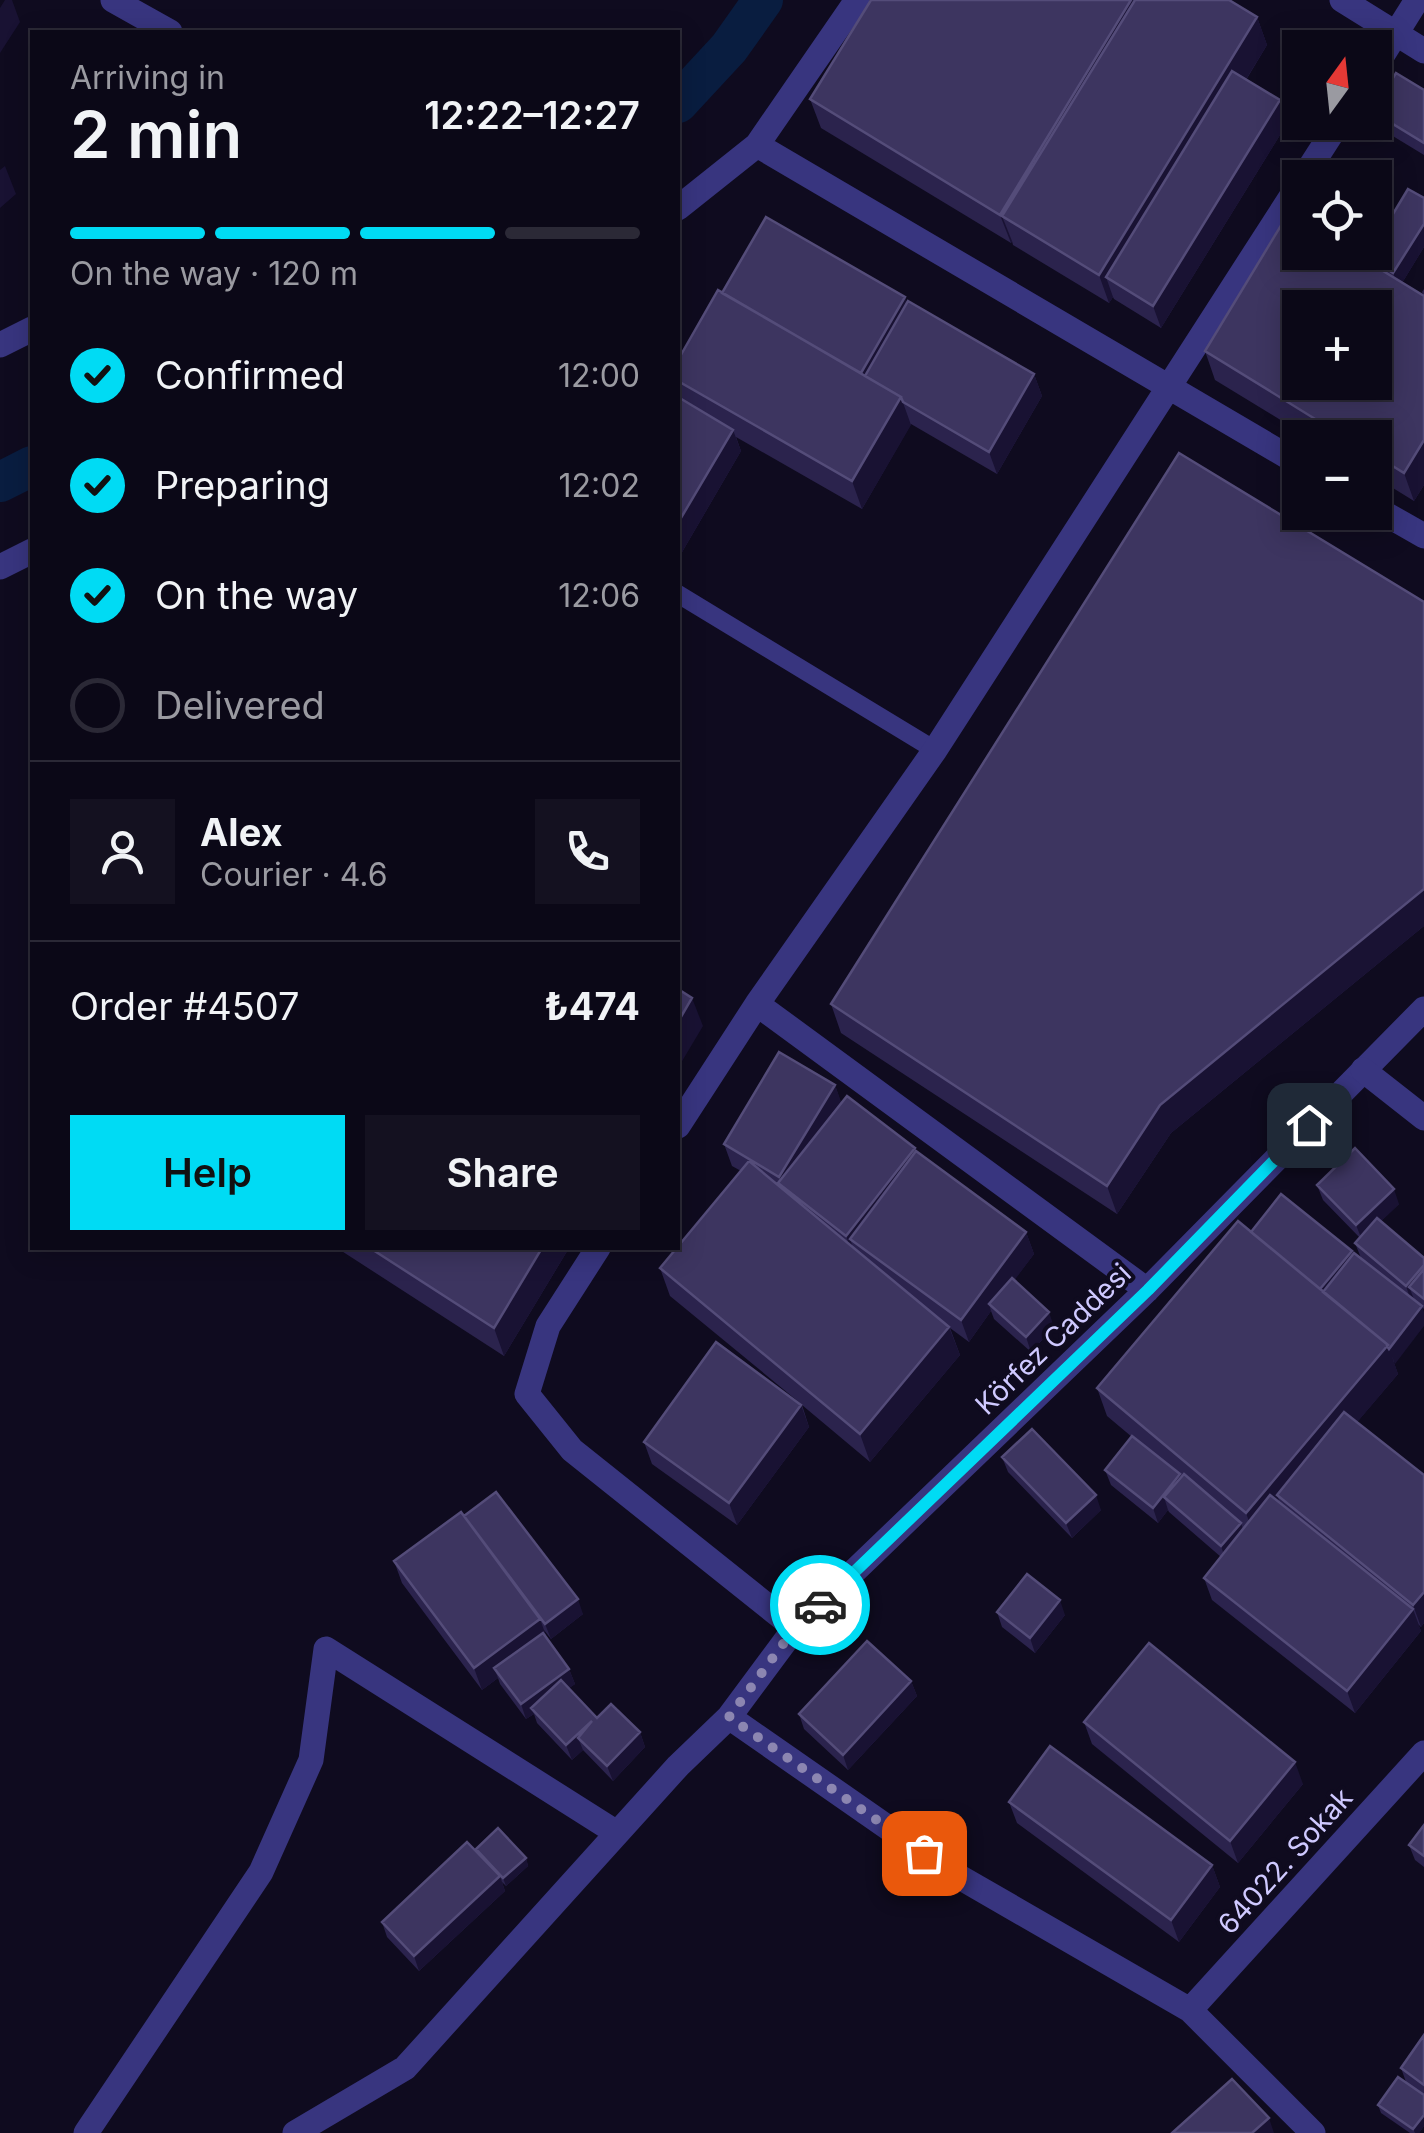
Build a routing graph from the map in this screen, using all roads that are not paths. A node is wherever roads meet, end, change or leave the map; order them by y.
1 (113, 0) edge
2 (857, 0) edge
3 (1342, 0) edge
4 (1417, 0) edge
5 (166, 30) edge
6 (1397, 34) junction
7 (1392, 42) edge
8 (1424, 51) edge
9 (757, 145) junction
10 (680, 206) edge
11 (1282, 211) edge
12 (30, 330) edge
13 (0, 345) edge
14 (1169, 388) junction
15 (1282, 454) edge
16 (1392, 518) edge
17 (1424, 536) edge
18 (30, 552) edge
19 (0, 567) edge
20 (680, 595) edge
21 (936, 750) junction
22 (757, 1004) junction
23 (1424, 1010) edge
24 (1363, 1070) junction
25 (1424, 1118) edge
26 (680, 1123) edge
27 (597, 1250) edge
28 (1148, 1290) junction
29 (795, 1628) junction
30 (729, 1717) junction
31 (1424, 1754) edge
32 (618, 1833) junction
33 (1190, 2010) junction
34 (86, 2133) edge
35 (294, 2133) edge
36 (1314, 2133) edge

1 - 5 street
2 - 9 street
3 - 6 street
4 - 6 street
6 - 7 street
6 - 8 street
9 - 10 street
9 - 14 street
11 - 14 street
12 - 13 street
14 - 15 street
14 - 21 street
16 - 17 street
18 - 19 street
20 - 21 lane
21 - 22 street
22 - 26 street
22 - 28 street
23 - 24 street, Körfez Caddesi
24 - 25 street
24 - 28 street, Körfez Caddesi
27 - 29 street
28 - 29 street, Körfez Caddesi
29 - 30 street, Körfez Caddesi
30 - 32 street, Körfez Caddesi
30 - 33 street
31 - 33 street, 64022. Sokak
32 - 34 street
32 - 35 street, Körfez Caddesi
33 - 36 street

